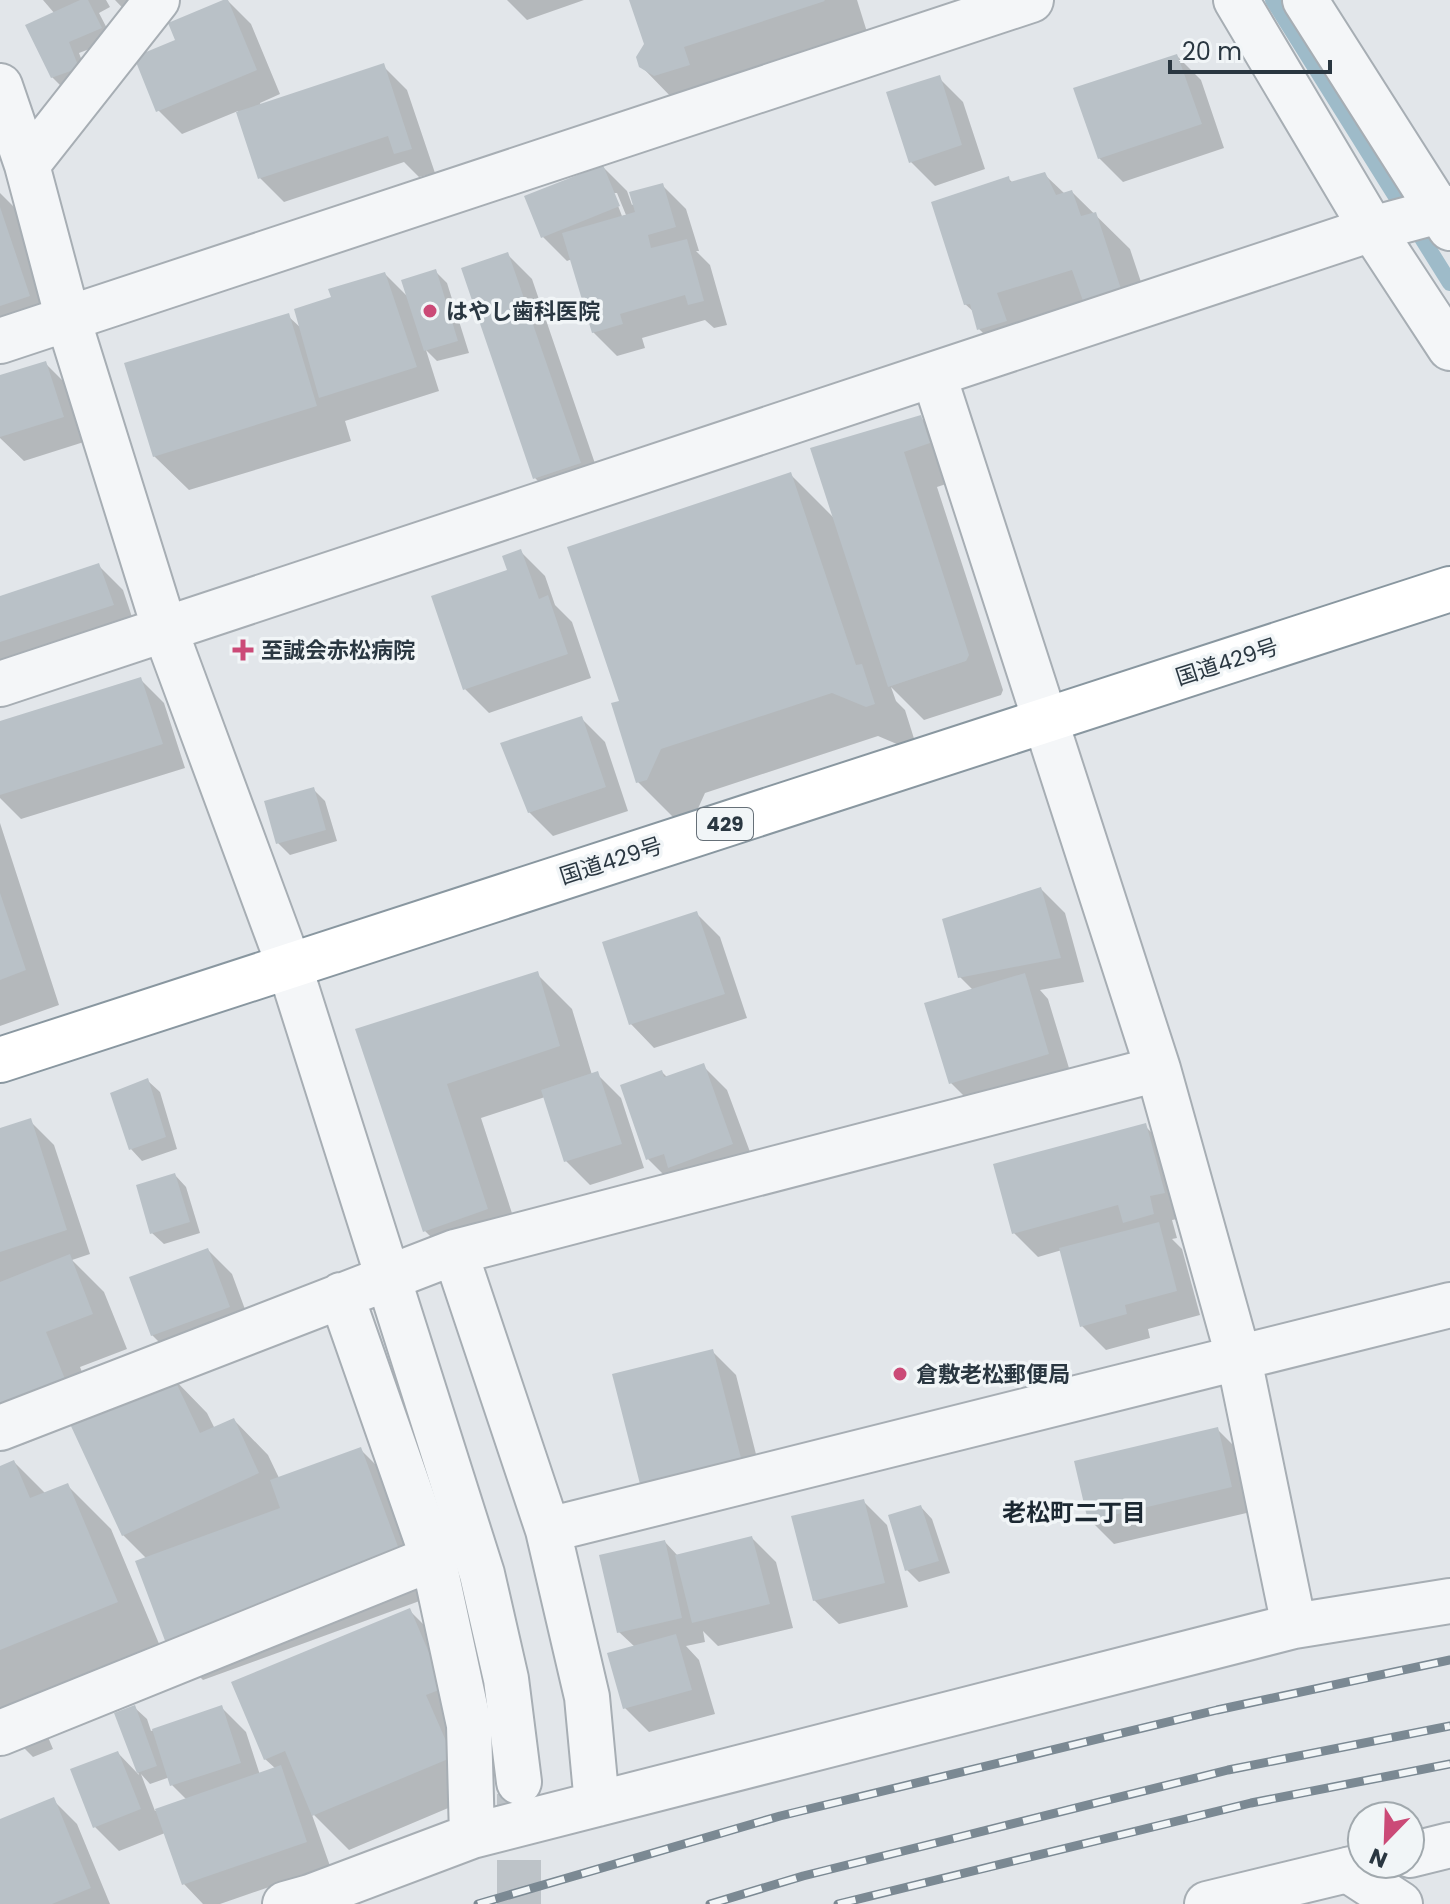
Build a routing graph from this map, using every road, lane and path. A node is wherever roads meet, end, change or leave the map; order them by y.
1 (157, 0) edge
2 (1031, 0) edge
3 (1236, 0) edge
4 (1305, 0) edge
5 (0, 86) edge
6 (27, 165) junction
7 (1420, 219) edge
8 (68, 319) junction
9 (0, 341) edge
10 (1450, 348) edge
11 (934, 376) junction
12 (1450, 589) edge
13 (165, 630) junction
14 (0, 684) edge
15 (1047, 720) junction
16 (289, 965) junction
17 (0, 1060) edge
18 (1158, 1069) junction
19 (455, 1252) junction
20 (389, 1276) junction
21 (341, 1295) junction
22 (1450, 1305) edge
23 (1239, 1359) junction
24 (0, 1428) edge
25 (548, 1530) junction
26 (433, 1558) junction
27 (1450, 1601) edge
28 (1294, 1626) junction
29 (0, 1733) edge
30 (519, 1782) tunnel mouth
31 (597, 1804) junction
32 (472, 1836) junction
33 (1450, 1845) edge
34 (1426, 1851) edge
35 (1346, 1871) edge
36 (1374, 1880) edge
37 (1260, 1897) edge
38 (285, 1904) edge
39 (1207, 1904) edge
40 (1400, 1904) edge

1 - 6 street
2 - 8 street
3 - 7 street
4 - 7 street
5 - 6 street
6 - 8 street
7 - 10 street
7 - 11 street
8 - 9 street
8 - 13 street
11 - 13 street
11 - 15 street
12 - 15 highway, 国道429号 / 429
13 - 14 street
13 - 16 street
15 - 16 highway, 国道429号 / 429
15 - 18 street
16 - 17 highway, 国道429号 / 429
16 - 20 street
18 - 19 street
18 - 23 street
19 - 20 street
19 - 25 street
20 - 21 street
20 - 30 street
21 - 24 street
21 - 26 street
22 - 23 street
23 - 25 street
23 - 28 street
25 - 31 street
26 - 29 street
26 - 32 street
27 - 28 street
28 - 31 street
31 - 32 street
32 - 38 street
33 - 34 street
35 - 37 street
36 - 40 street
37 - 39 street

